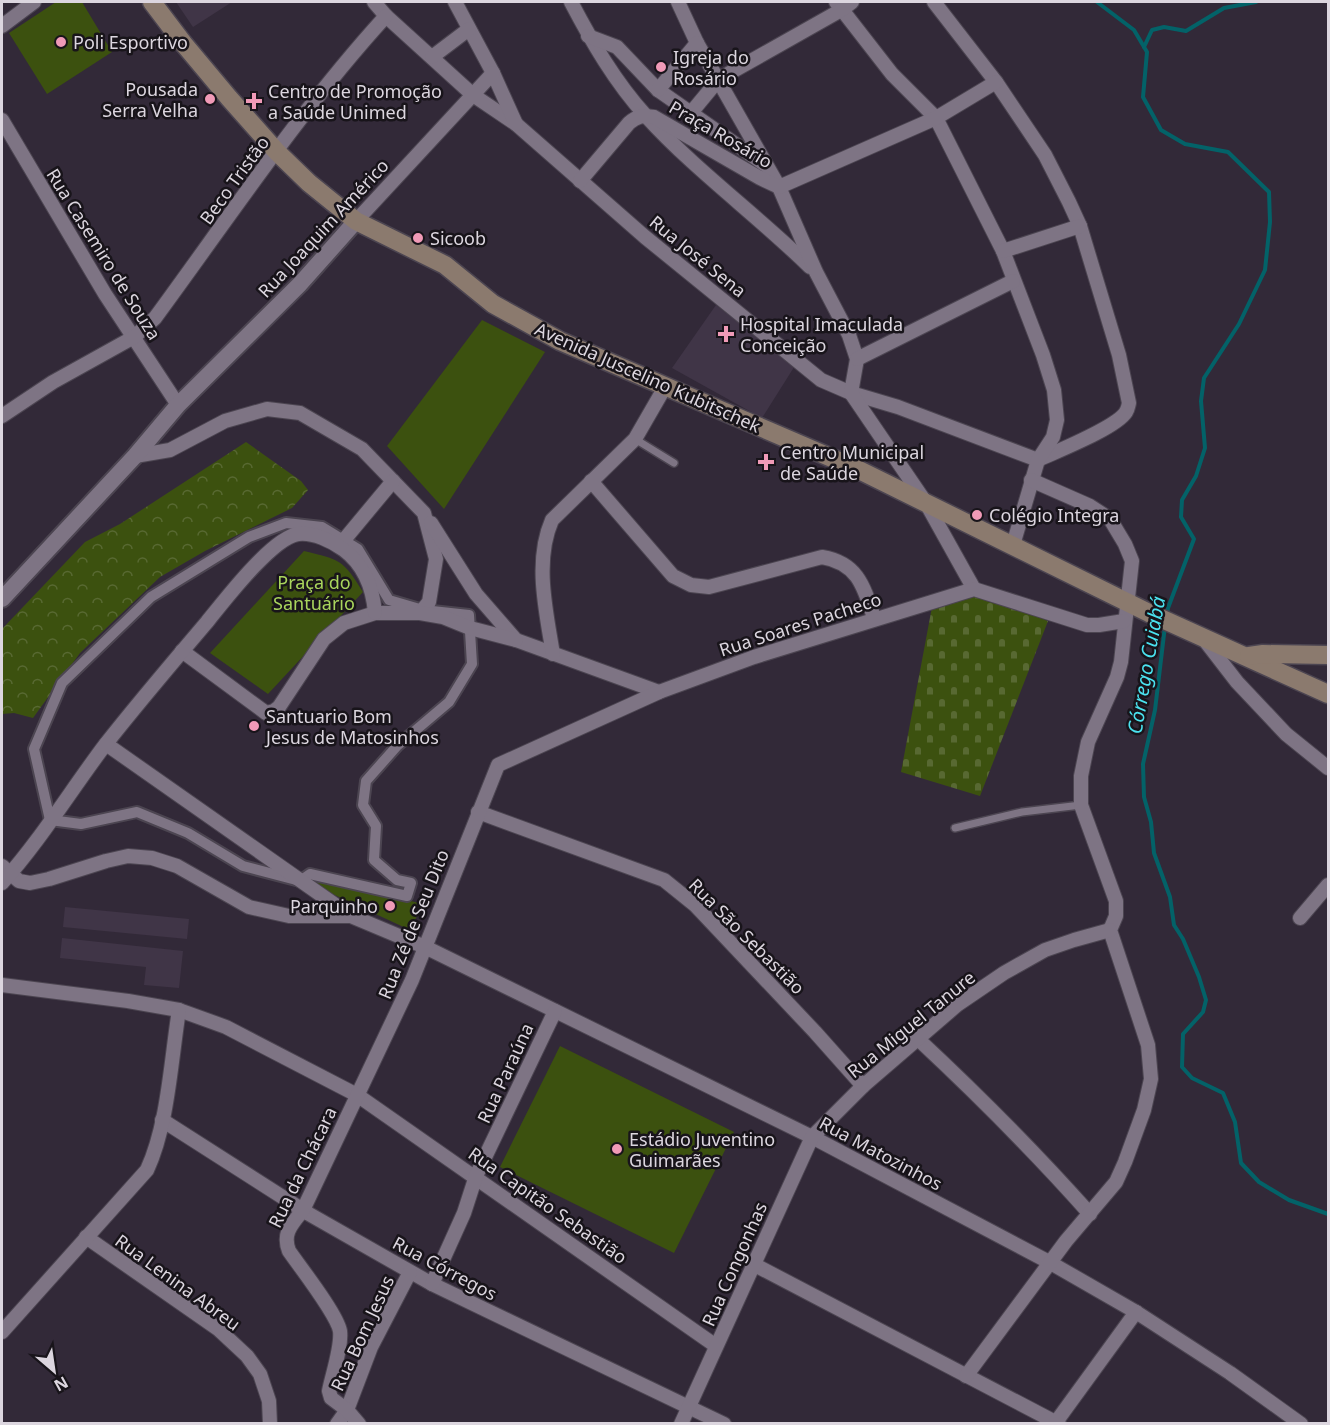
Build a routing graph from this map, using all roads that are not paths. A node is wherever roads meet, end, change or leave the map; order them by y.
1 (34, 2) edge
2 (152, 2) edge
3 (374, 2) edge
4 (455, 2) edge
5 (571, 2) edge
6 (678, 2) edge
7 (934, 2) edge
8 (844, 4) edge
9 (386, 16) junction
10 (2, 26) edge
11 (469, 29) junction
12 (588, 36) junction
13 (698, 43) junction
14 (432, 57) junction
15 (493, 73) junction
16 (719, 79) junction
17 (996, 82) junction
18 (658, 90) junction
19 (473, 95) junction
20 (690, 114) junction
21 (645, 115) junction
22 (936, 118) junction
23 (2, 120) edge
24 (516, 124) junction
25 (277, 152) junction
26 (767, 166) junction
27 (580, 181) junction
28 (779, 187) junction
29 (356, 221) junction
30 (1080, 226) junction
31 (1003, 251) junction
32 (816, 272) junction
33 (1013, 281) junction
34 (134, 337) junction
35 (856, 360) junction
36 (665, 387) junction
37 (851, 393) junction
38 (178, 405) junction
39 (2, 416) edge
40 (635, 439) junction
41 (135, 456) junction
42 (1038, 460) junction
43 (674, 463) dead end
44 (393, 480) junction
45 (1031, 480) junction
46 (591, 481) junction
47 (926, 503) junction
48 (424, 513) junction
49 (341, 543) junction
50 (1013, 546) junction
51 (974, 588) junction
52 (2, 599) edge
53 (1127, 602) junction
54 (422, 612) junction
55 (375, 613) junction
56 (874, 618) junction
57 (1124, 621) junction
58 (470, 628) junction
59 (1195, 633) junction
60 (516, 640) junction
61 (182, 651) junction
62 (553, 654) junction
63 (1329, 655) edge
64 (1248, 656) junction
65 (1237, 682) junction
66 (659, 692) junction
67 (1329, 694) edge
68 (106, 744) junction
69 (498, 765) joint
70 (1329, 768) edge
71 (1081, 805) junction
72 (478, 812) junction
73 (50, 820) junction
74 (955, 828) dead end
75 (4, 875) edge
76 (300, 881) junction
77 (1329, 885) edge
78 (351, 916) junction
79 (1300, 918) dead end
80 (1110, 930) junction
81 (424, 947) junction
82 (2, 985) edge
83 (179, 1010) junction
84 (555, 1011) junction
85 (918, 1039) junction
86 (863, 1086) junction
87 (357, 1095) junction
88 (162, 1120) junction
89 (812, 1137) junction
90 (476, 1176) junction
91 (303, 1210) junction
92 (1090, 1214) junction
93 (86, 1238) junction
94 (1050, 1262) junction
95 (753, 1264) junction
96 (410, 1272) junction
97 (432, 1284) junction
98 (1136, 1312) junction
99 (2, 1332) edge
100 (716, 1346) junction
101 (966, 1376) junction
102 (688, 1406) junction
103 (347, 1410) junction
104 (1058, 1423) edge
105 (270, 1424) edge
106 (337, 1424) edge
107 (359, 1424) edge
108 (681, 1424) edge
109 (724, 1424) edge
110 (1301, 1424) edge

1 - 10 street
2 - 25 main road, Avenida Juscelino Kubitschek
3 - 9 street, Rua José Sena
4 - 11 street
5 - 12 street
6 - 13 street
7 - 17 street
8 - 16 street
8 - 22 street
9 - 14 street, Rua José Sena
9 - 25 street, Beco Tristão
11 - 14 street
11 - 15 street
12 - 18 street
12 - 21 street
13 - 16 street
13 - 18 street
14 - 19 street, Rua José Sena
15 - 19 street, Rua Joaquim Américo
15 - 24 street
16 - 20 street
16 - 26 street
17 - 22 street
17 - 30 street
18 - 20 street
19 - 24 street, Rua José Sena
19 - 29 street, Rua Joaquim Américo
20 - 26 street
21 - 27 street
21 - 28 street, Praça Rosário
21 - 32 street
22 - 28 street
22 - 31 street
23 - 34 street, Rua Casemiro de Souza
24 - 27 street, Rua José Sena
25 - 29 main road, Avenida Juscelino Kubitschek
25 - 34 street, Beco Tristão
26 - 28 street
27 - 37 street, Rua José Sena
28 - 32 street
29 - 36 main road, Avenida Juscelino Kubitschek
29 - 38 street, Rua Joaquim Américo
30 - 31 street
30 - 42 street
31 - 33 street
32 - 35 street
33 - 35 street
33 - 42 street
34 - 38 street, Rua Casemiro de Souza
34 - 39 street, Beco Tristão
35 - 37 street
36 - 40 street
36 - 47 main road, Avenida Juscelino Kubitschek
37 - 42 street, Rua José Sena
37 - 47 street
38 - 41 street, Rua Joaquim Américo
40 - 43 lane
40 - 46 street
41 - 44 street
41 - 52 street, Rua Joaquim Américo
42 - 45 street
44 - 48 street
44 - 49 street
45 - 50 street
45 - 53 street
46 - 56 street
46 - 62 street
47 - 50 main road, Avenida Juscelino Kubitschek
47 - 51 street
48 - 54 street
48 - 60 street
49 - 54 street
49 - 55 street
49 - 61 street
49 - 73 street
50 - 53 main road, Avenida Juscelino Kubitschek
51 - 56 street, Rua Soares Pacheco
51 - 57 street
53 - 57 street
53 - 59 main road, Avenida Juscelino Kubitschek
54 - 55 street
54 - 58 street
55 - 61 street
56 - 66 street, Rua Soares Pacheco
57 - 71 street
58 - 60 street
58 - 76 street
59 - 64 main road, Avenida Juscelino Kubitschek
59 - 65 street
60 - 62 street
61 - 68 street
62 - 66 street
63 - 64 main road
64 - 65 street
64 - 67 main road, Avenida Juscelino Kubitschek
65 - 70 street
66 - 69 street, Rua Soares Pacheco
68 - 73 street
68 - 76 street
69 - 72 street, Rua Zé de Seu Dito
71 - 74 lane
71 - 80 street
72 - 81 street, Rua Zé de Seu Dito
72 - 86 street, Rua São Sebastião
73 - 75 street
73 - 76 street
75 - 78 street
76 - 78 street
77 - 79 street
78 - 81 street, Rua Matozinhos
80 - 85 street, Rua Miguel Tanure
80 - 92 street
81 - 84 street, Rua Matozinhos
81 - 87 street, Rua Zé de Seu Dito
82 - 83 street, Rua Capitão Sebastião
83 - 87 street, Rua Capitão Sebastião
83 - 88 street
84 - 89 street, Rua Matozinhos
84 - 90 street, Rua Paraúna
85 - 86 street, Rua Miguel Tanure
85 - 92 street
86 - 89 street, Rua Miguel Tanure
87 - 90 street, Rua Capitão Sebastião
87 - 91 street, Rua da Chácara
88 - 91 street, Rua Córregos
88 - 93 street
89 - 94 street, Rua Matozinhos
89 - 95 street, Rua Congonhas
90 - 97 street, Rua Paraúna
90 - 100 street, Rua Capitão Sebastião
91 - 96 street, Rua Córregos
91 - 103 street, Rua da Chácara
92 - 94 street
93 - 99 street
93 - 105 street, Rua Lenina Abreu
94 - 98 street, Rua Matozinhos
94 - 101 street
95 - 100 street, Rua Congonhas
95 - 101 street
96 - 97 street, Rua Córregos
96 - 103 street, Rua Bom Jesus
97 - 102 street, Rua Córregos
98 - 104 street
98 - 110 street, Rua Matozinhos
100 - 102 street, Rua Congonhas
101 - 104 street
102 - 108 street, Rua Congonhas
102 - 109 street, Rua Córregos
103 - 106 street, Rua Bom Jesus
103 - 107 street, Rua Bom Jesus

